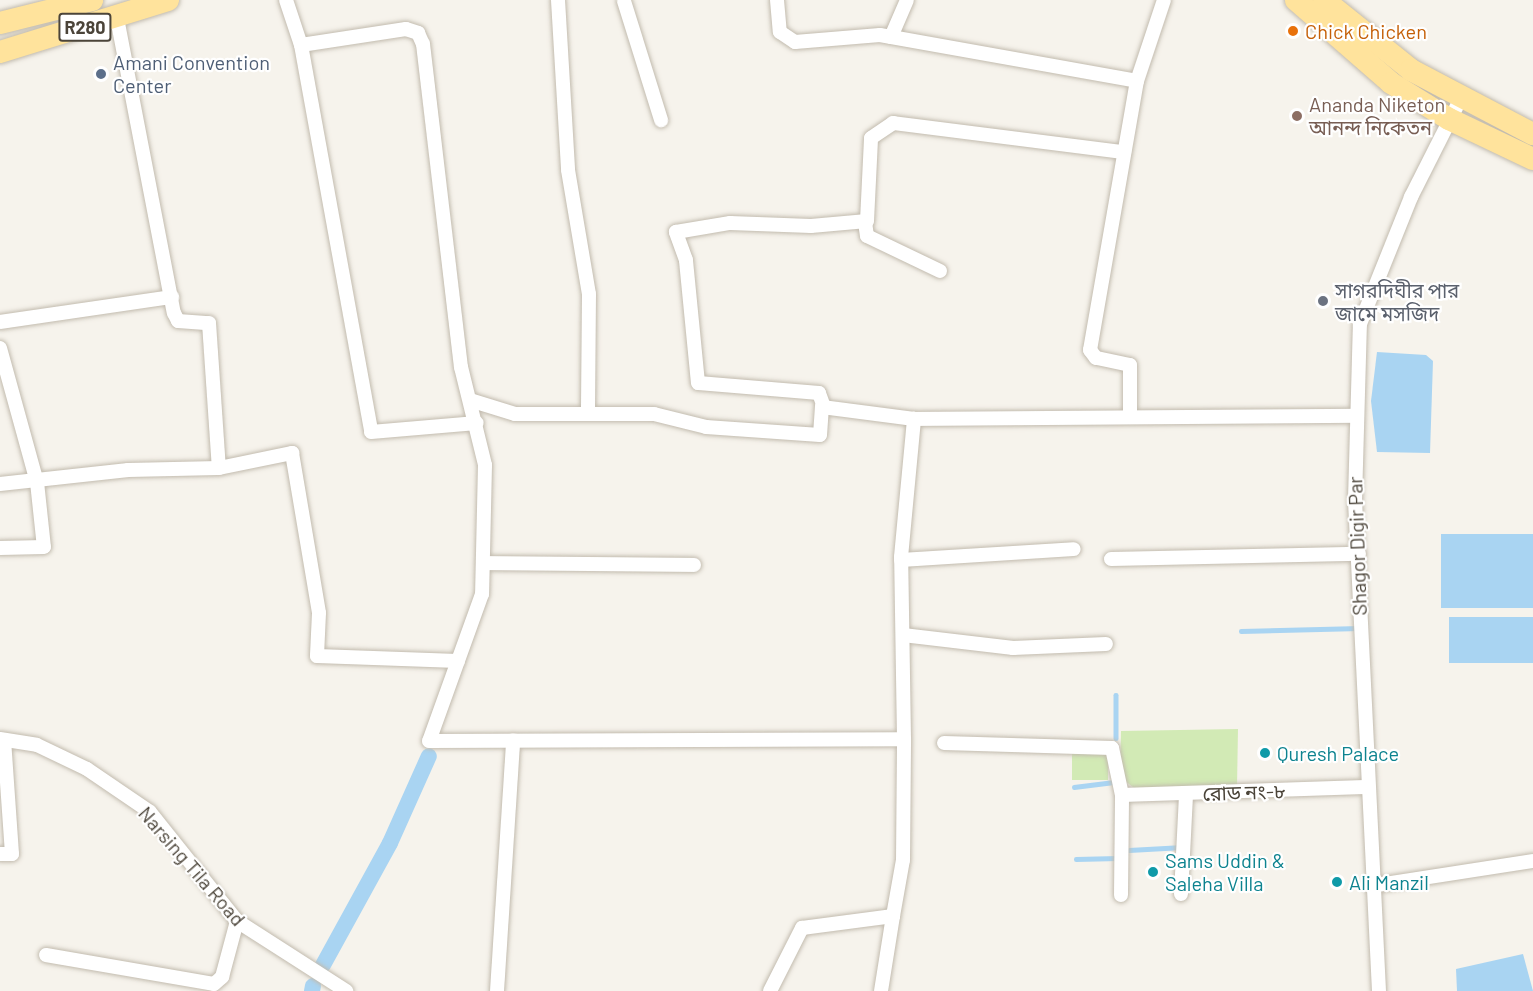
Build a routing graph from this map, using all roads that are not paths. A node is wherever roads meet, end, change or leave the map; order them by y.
1 (92, 0) edge
2 (168, 0) edge
3 (286, 0) edge
4 (558, 0) edge
5 (617, 0) edge
6 (632, 0) edge
7 (777, 0) edge
8 (907, 0) edge
9 (1164, 0) edge
10 (1296, 0) edge
11 (1324, 0) edge
12 (624, 1) edge
13 (117, 18) junction
14 (7, 21) edge
15 (891, 37) junction
16 (301, 45) junction
17 (10, 49) edge
18 (1137, 81) junction
19 (1461, 98) junction
20 (1449, 119) junction
21 (661, 120) dead end
22 (1533, 134) edge
23 (1124, 152) junction
24 (1533, 159) edge
25 (864, 222) junction
26 (940, 271) dead end
27 (172, 297) junction
28 (0, 322) edge
29 (0, 348) edge
30 (7, 385) edge
31 (473, 401) junction
32 (824, 407) junction
33 (588, 414) junction
34 (1130, 415) junction
35 (1355, 416) junction
36 (914, 419) junction
37 (477, 423) junction
38 (219, 468) junction
39 (37, 482) junction
40 (0, 484) edge
41 (0, 548) edge
42 (1074, 549) dead end
43 (1359, 554) junction
44 (1111, 559) dead end
45 (901, 560) junction
46 (483, 563) junction
47 (694, 565) dead end
48 (903, 635) junction
49 (1106, 644) dead end
50 (458, 661) junction
51 (904, 739) junction
52 (2, 740) edge
53 (513, 741) junction
54 (944, 743) dead end
55 (1365, 787) junction
56 (1186, 794) junction
57 (1122, 795) junction
58 (0, 854) edge
59 (1533, 861) edge
60 (1371, 886) junction
61 (1121, 894) dead end
62 (1181, 894) dead end
63 (893, 916) junction
64 (237, 921) junction
65 (46, 955) dead end
66 (346, 991) edge
67 (497, 991) edge
68 (770, 991) edge
69 (881, 991) edge
70 (1379, 991) edge

1 - 14 main road, R280
2 - 13 main road, R280
3 - 16 street
4 - 33 street
5 - 12 street
6 - 12 street
7 - 15 street
8 - 15 street
9 - 18 street
10 - 20 main road
11 - 19 main road
12 - 21 street
13 - 17 main road, R280
13 - 27 street
14 - 17 main road
15 - 18 street
16 - 31 street
16 - 37 street
18 - 23 street
19 - 20 street, Shagor Digir Par
19 - 22 main road
20 - 24 main road
20 - 35 street, Shagor Digir Par
23 - 25 street
23 - 34 street
25 - 26 street
25 - 32 street
27 - 28 street
27 - 38 street
29 - 30 street
30 - 39 street
31 - 33 street
31 - 37 street
32 - 33 street
32 - 36 street
34 - 35 street
34 - 36 street
35 - 43 street, Shagor Digir Par
36 - 45 street
37 - 46 street
38 - 39 street
38 - 50 street
39 - 40 street
39 - 41 street
42 - 45 street
43 - 44 street
43 - 55 street, Shagor Digir Par
45 - 48 street
46 - 47 street
46 - 50 street
48 - 49 street
48 - 51 street
50 - 53 street
51 - 53 street
51 - 63 street
52 - 58 street
52 - 64 street, Narsing Tila Road
53 - 67 street
54 - 57 street
55 - 56 street, রোড নং-৮
55 - 60 street, Shagor Digir Par
56 - 57 street, রোড নং-৮
56 - 62 street
57 - 61 street
59 - 60 street
60 - 70 street, Shagor Digir Par
63 - 68 street
63 - 69 street
64 - 65 street
64 - 66 street, Narsing Tila Road

